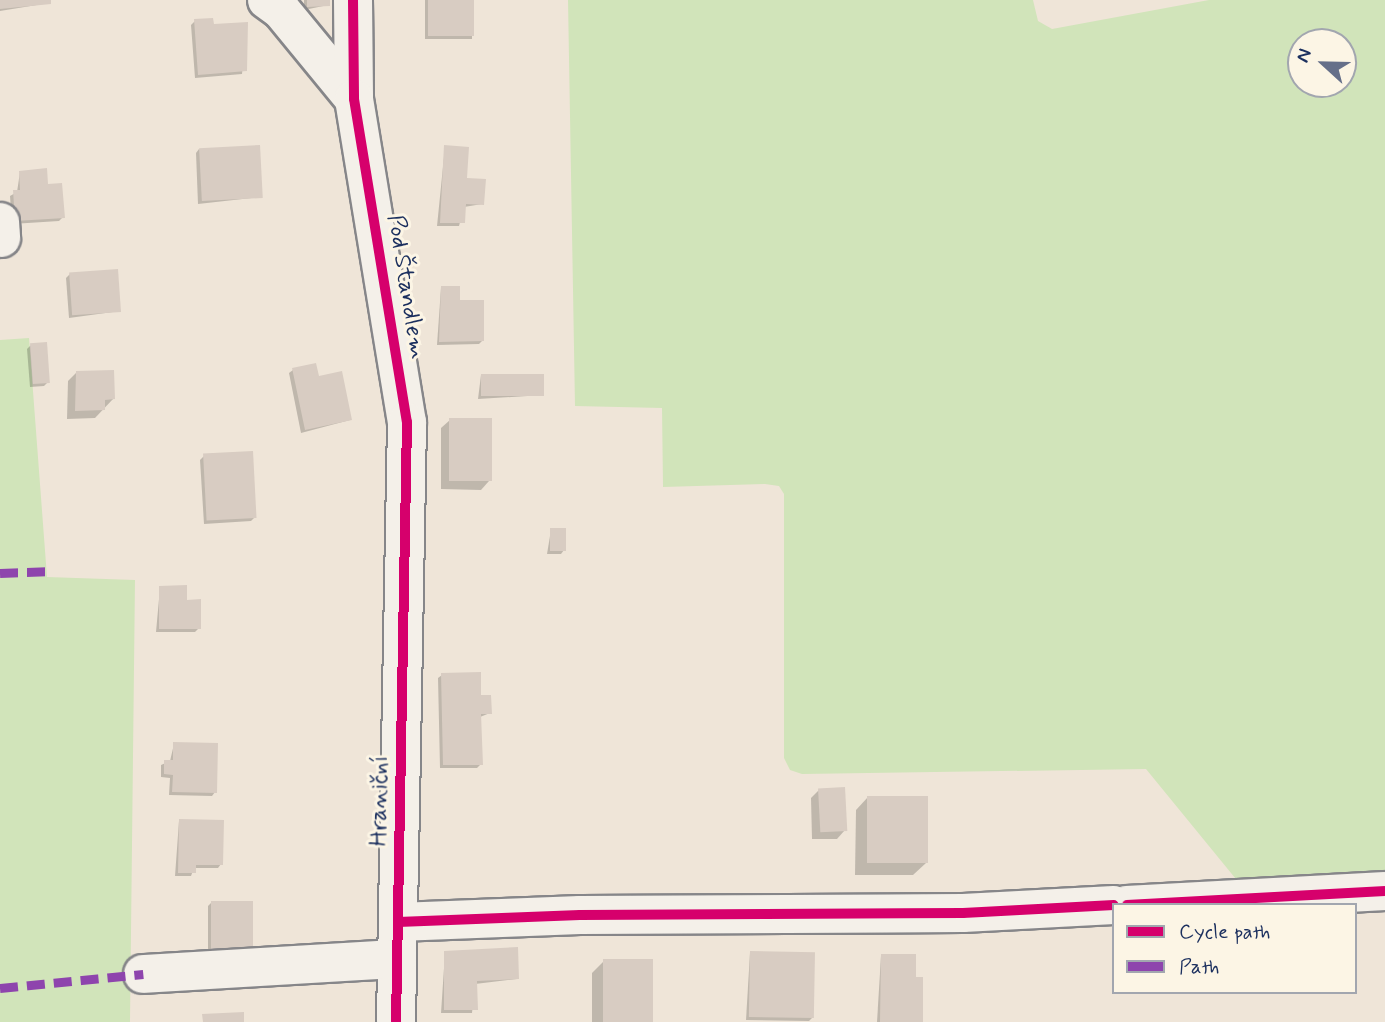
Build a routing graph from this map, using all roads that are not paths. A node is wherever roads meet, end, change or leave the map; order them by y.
1 (267, 0) edge
2 (354, 0) edge
3 (354, 99) junction
4 (405, 582) joint
5 (1385, 891) edge
6 (1164, 903) edge
7 (1112, 905) edge
8 (398, 940) junction
9 (143, 974) dead end
10 (396, 1022) edge

1 - 3 street
2 - 3 street, Pod Štandlem
3 - 4 street, Pod Štandlem
4 - 8 street, Hraniční
5 - 6 street
7 - 8 street
8 - 9 street
8 - 10 street, Hraniční

